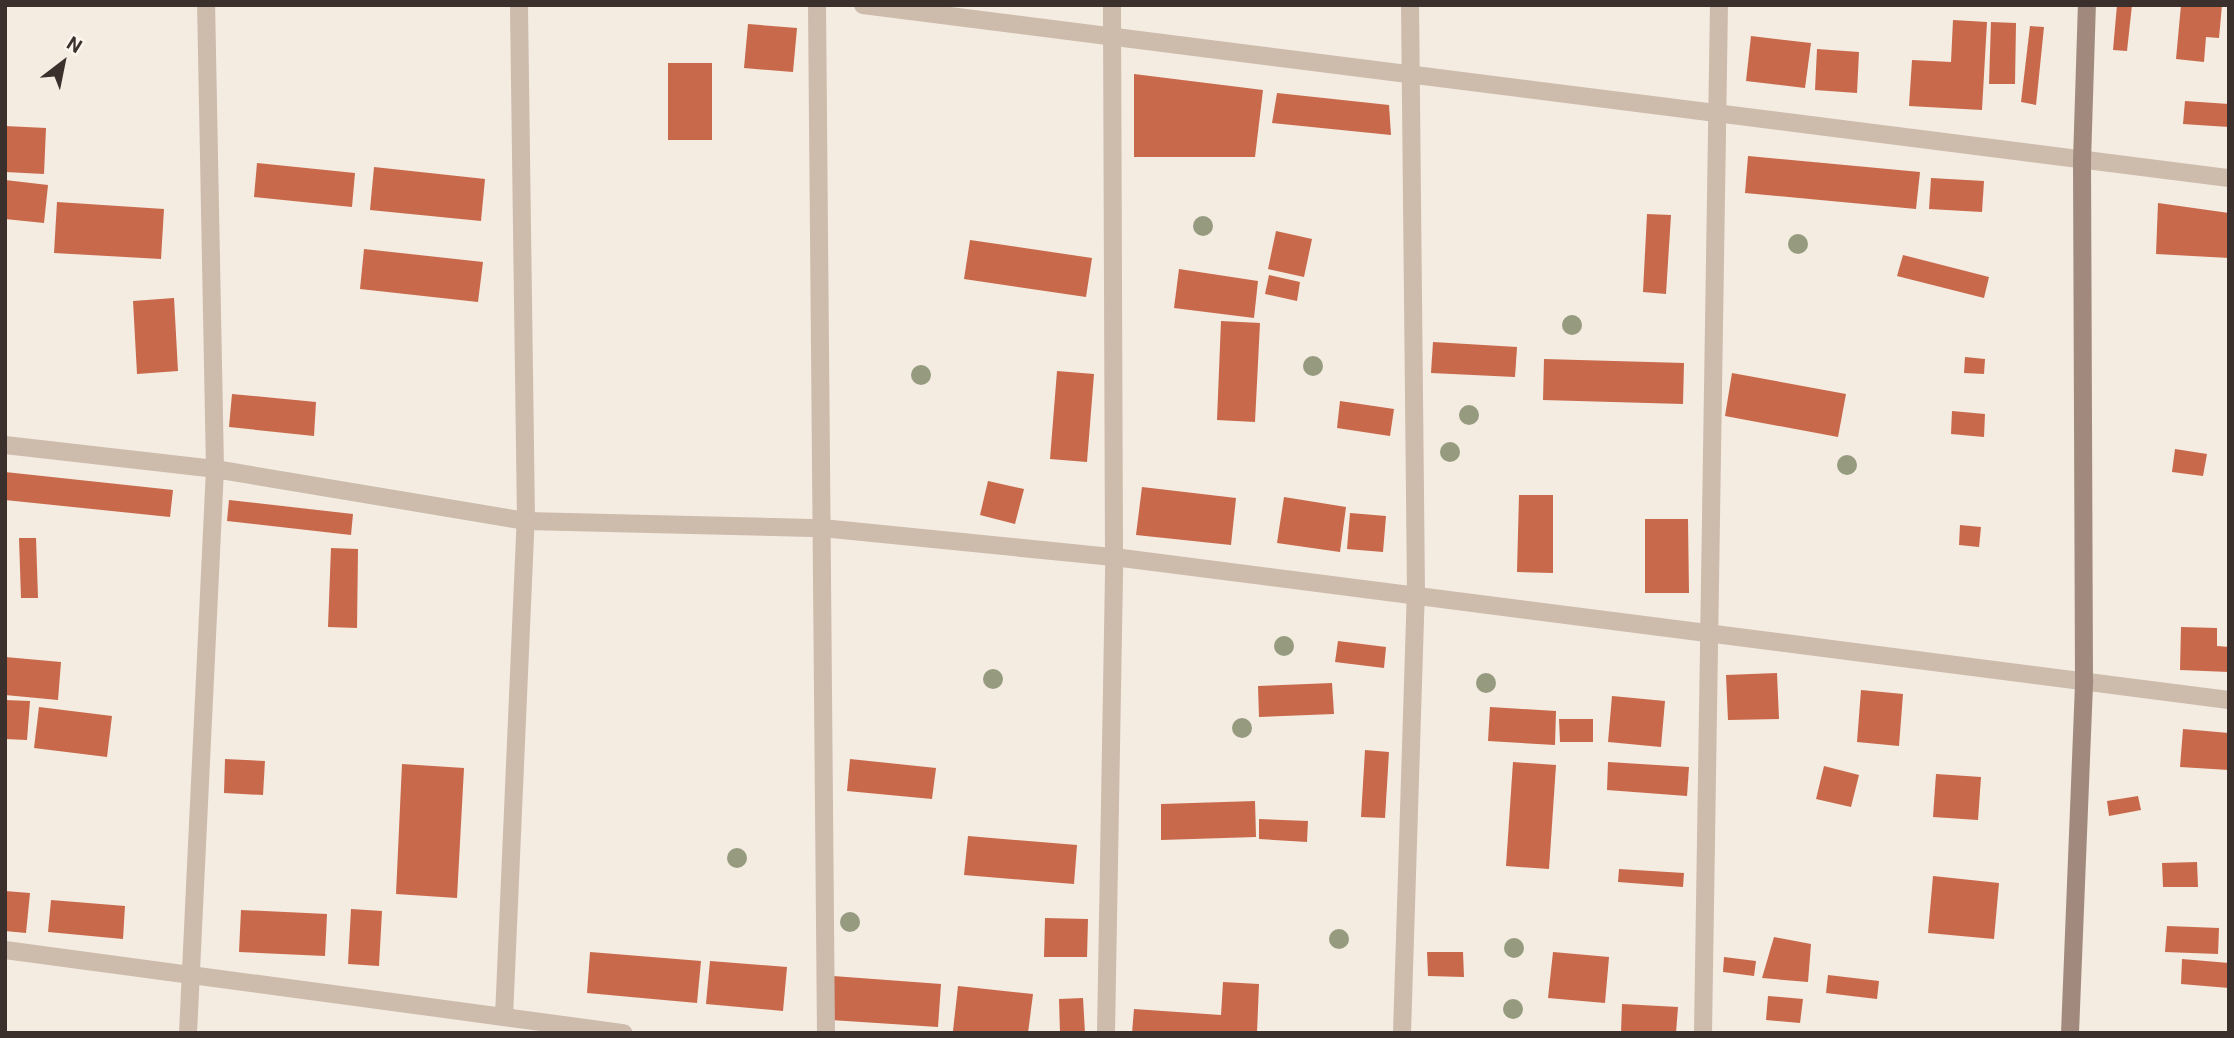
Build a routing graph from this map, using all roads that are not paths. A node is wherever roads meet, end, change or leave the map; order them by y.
1 (206, 5) edge
2 (519, 5) edge
3 (817, 5) edge
4 (863, 5) edge
5 (1112, 5) edge
6 (1410, 5) edge
7 (1719, 5) edge
8 (2087, 5) edge
9 (1112, 37) junction
10 (1409, 73) junction
11 (1718, 113) junction
12 (2082, 160) junction
13 (2229, 178) edge
14 (5, 445) edge
15 (215, 469) junction
16 (526, 521) junction
17 (822, 528) junction
18 (1114, 557) junction
19 (1416, 594) junction
20 (1707, 630) junction
21 (2084, 679) junction
22 (2229, 700) edge
23 (5, 950) edge
24 (190, 975) junction
25 (504, 1017) junction
26 (188, 1033) edge
27 (623, 1033) edge
28 (826, 1033) edge
29 (1106, 1033) edge
30 (1402, 1033) edge
31 (1703, 1033) edge
32 (2070, 1033) edge

1 - 15 street
2 - 16 street
3 - 17 street
4 - 9 street
5 - 9 street
6 - 10 street
7 - 11 street
8 - 12 street
9 - 10 street
9 - 18 street
10 - 11 street
10 - 19 street
11 - 12 street
11 - 20 street
12 - 13 street
12 - 21 street
14 - 15 street
15 - 16 street
15 - 24 street
16 - 17 street
16 - 25 street
17 - 18 street
17 - 28 street
18 - 19 street
18 - 29 street
19 - 20 street
19 - 30 street
20 - 21 street
20 - 31 street
21 - 22 street
21 - 32 street
23 - 24 street
24 - 25 street
24 - 26 street
25 - 27 street

